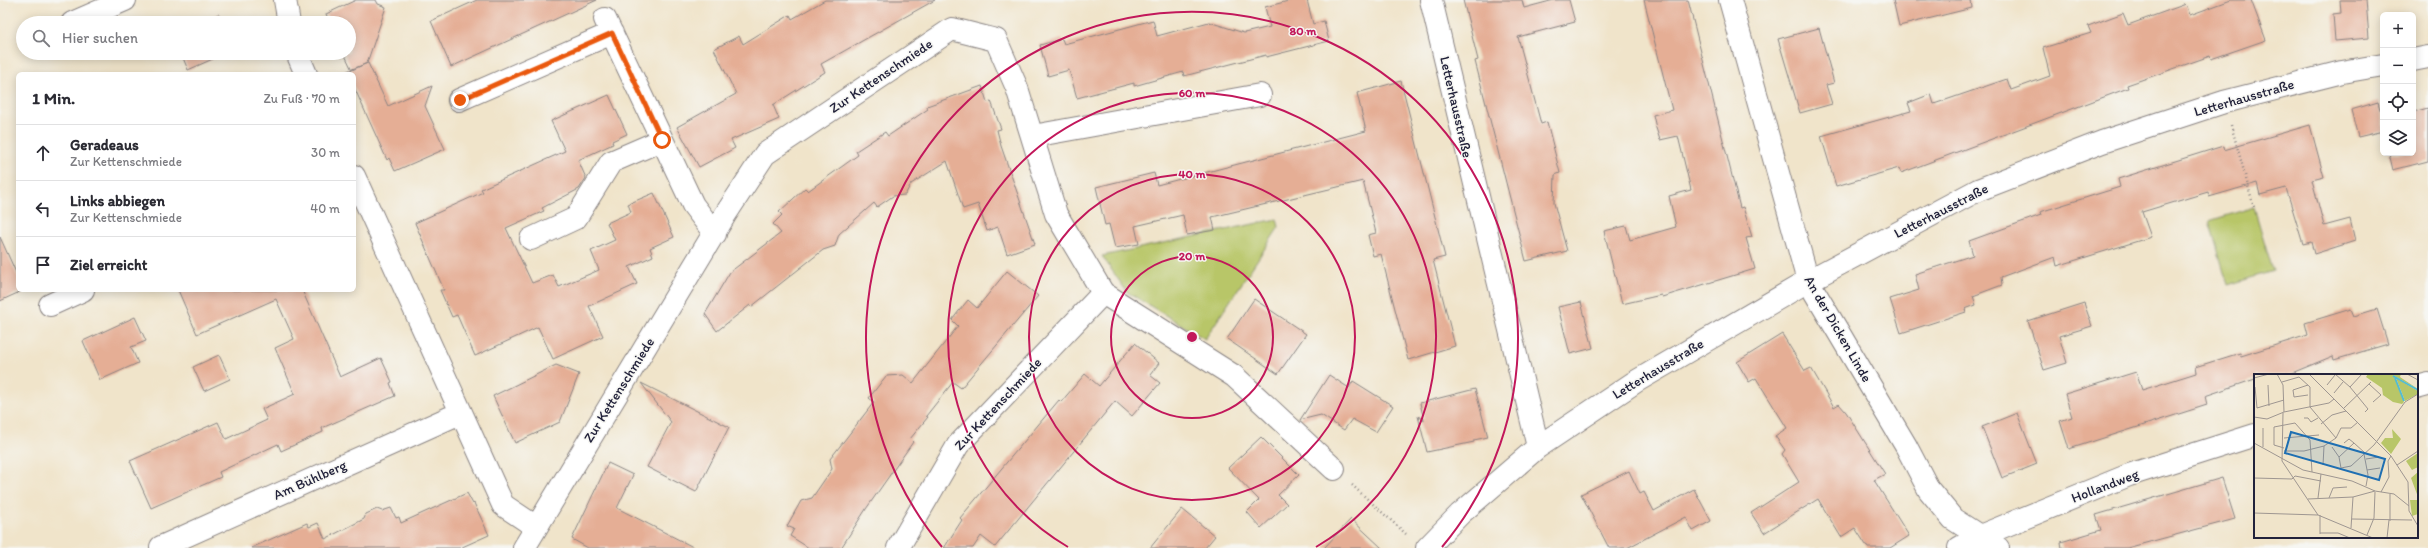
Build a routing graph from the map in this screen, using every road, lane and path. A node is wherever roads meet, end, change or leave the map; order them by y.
1 (125, 0) edge
2 (285, 0) edge
3 (1431, 0) edge
4 (1730, 0) edge
5 (88, 16) edge
6 (287, 16) edge
7 (2428, 57) edge
8 (2416, 59) edge
9 (300, 60) edge
10 (2380, 66) edge
11 (305, 72) edge
12 (1260, 95) dead end
13 (460, 100) dead end
14 (2224, 102) junction
15 (1034, 136) junction
16 (662, 140) junction
17 (356, 180) edge
18 (2254, 207) dead end
19 (715, 234) junction
20 (531, 239) dead end
21 (1808, 281) junction
22 (79, 292) edge
23 (1102, 293) junction
24 (50, 305) dead end
25 (2428, 384) edge
26 (2418, 387) edge
27 (460, 413) junction
28 (2254, 435) edge
29 (1538, 447) junction
30 (1334, 469) joint
31 (536, 528) junction
32 (1980, 536) junction
33 (1418, 543) edge
34 (161, 547) edge
35 (524, 548) edge
36 (898, 548) edge
37 (1959, 548) edge
38 (1998, 548) edge

1 - 5 street
2 - 6 street
3 - 29 street, Letterhausstraße
4 - 21 street, An der Dicken Linde
7 - 8 street
9 - 11 street
10 - 14 street, Letterhausstraße
12 - 15 street
13 - 16 street
14 - 18 path
14 - 21 street, Letterhausstraße
15 - 19 street, Zur Kettenschmiede
15 - 23 street, Zur Kettenschmiede
16 - 19 street
16 - 20 street
17 - 27 street
19 - 31 street, Zur Kettenschmiede
21 - 29 street, Letterhausstraße
21 - 32 street, An der Dicken Linde
22 - 24 street
23 - 30 street, Zur Kettenschmiede
23 - 36 street, Zur Kettenschmiede
25 - 26 street
27 - 31 street
27 - 34 street, Am Bühlberg
28 - 32 street, Hollandweg
29 - 33 street, Letterhausstraße
30 - 33 path
31 - 35 street, Zur Kettenschmiede
32 - 37 street, Hollandweg
32 - 38 street, An der Dicken Linde

